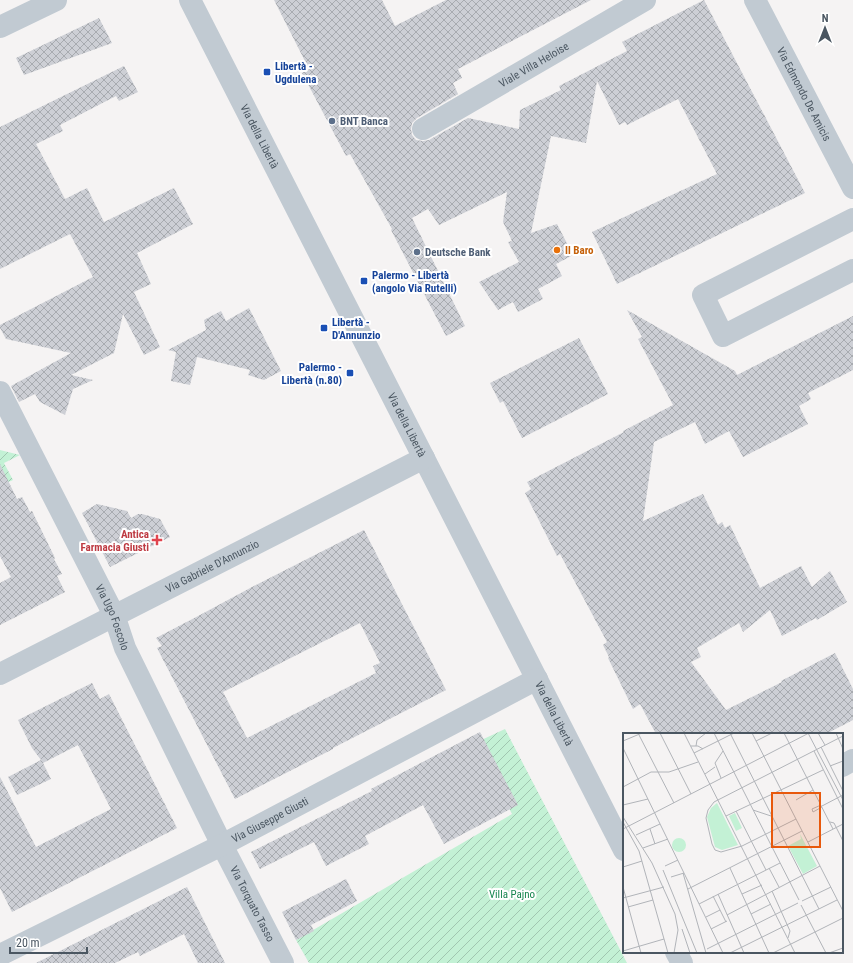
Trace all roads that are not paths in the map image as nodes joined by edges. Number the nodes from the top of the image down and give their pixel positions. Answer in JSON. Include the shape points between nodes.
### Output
{"nodes":[{"id":1,"x":56,"y":0,"type":"edge"},
{"id":2,"x":190,"y":0,"type":"edge"},
{"id":3,"x":645,"y":0,"type":"edge"},
{"id":4,"x":755,"y":0,"type":"edge"},
{"id":5,"x":0,"y":27,"type":"edge"},
{"id":6,"x":424,"y":129,"type":"dead end"},
{"id":7,"x":853,"y":188,"type":"edge"},
{"id":8,"x":853,"y":218,"type":"edge"},
{"id":9,"x":853,"y":270,"type":"edge"},
{"id":10,"x":3,"y":402,"type":"edge"},
{"id":11,"x":424,"y":458,"type":"junction"},
{"id":12,"x":114,"y":615,"type":"junction"},
{"id":13,"x":0,"y":674,"type":"edge"},
{"id":14,"x":537,"y":679,"type":"junction"},
{"id":15,"x":853,"y":760,"type":"edge"},
{"id":16,"x":843,"y":765,"type":"edge"},
{"id":17,"x":222,"y":845,"type":"junction"},
{"id":18,"x":623,"y":848,"type":"edge"},
{"id":19,"x":677,"y":953,"type":"edge"},
{"id":20,"x":2,"y":955,"type":"edge"},
{"id":21,"x":283,"y":963,"type":"edge"},
{"id":22,"x":682,"y":963,"type":"edge"}],
"edges":[{"from":1,"to":5,"type":"street"},
{"from":2,"to":11,"type":"street","name":"Via della Libertà"},
{"from":3,"to":6,"type":"street","name":"Viale Villa Heloise"},
{"from":4,"to":7,"type":"street","name":"Via Edmondo De Amicis"},
{"from":8,"to":9,"type":"street","via":[[703,295],[723,336]]},
{"from":10,"to":12,"type":"street","name":"Via Ugo Foscolo"},
{"from":11,"to":12,"type":"street","name":"Via Gabriele D'Annunzio"},
{"from":11,"to":14,"type":"street","name":"Via della Libertà"},
{"from":12,"to":13,"type":"street","name":"Via Gabriele D'Annunzio"},
{"from":12,"to":17,"type":"street","name":"Via Ugo Foscolo","via":[[124,648]]},
{"from":14,"to":17,"type":"street","name":"Via Giuseppe Giusti"},
{"from":14,"to":18,"type":"street","name":"Via della Libertà"},
{"from":15,"to":16,"type":"street"},
{"from":17,"to":20,"type":"street","name":"Via Giuseppe Giusti"},
{"from":17,"to":21,"type":"street","name":"Via Torquato Tasso"},
{"from":19,"to":22,"type":"street"}]}
